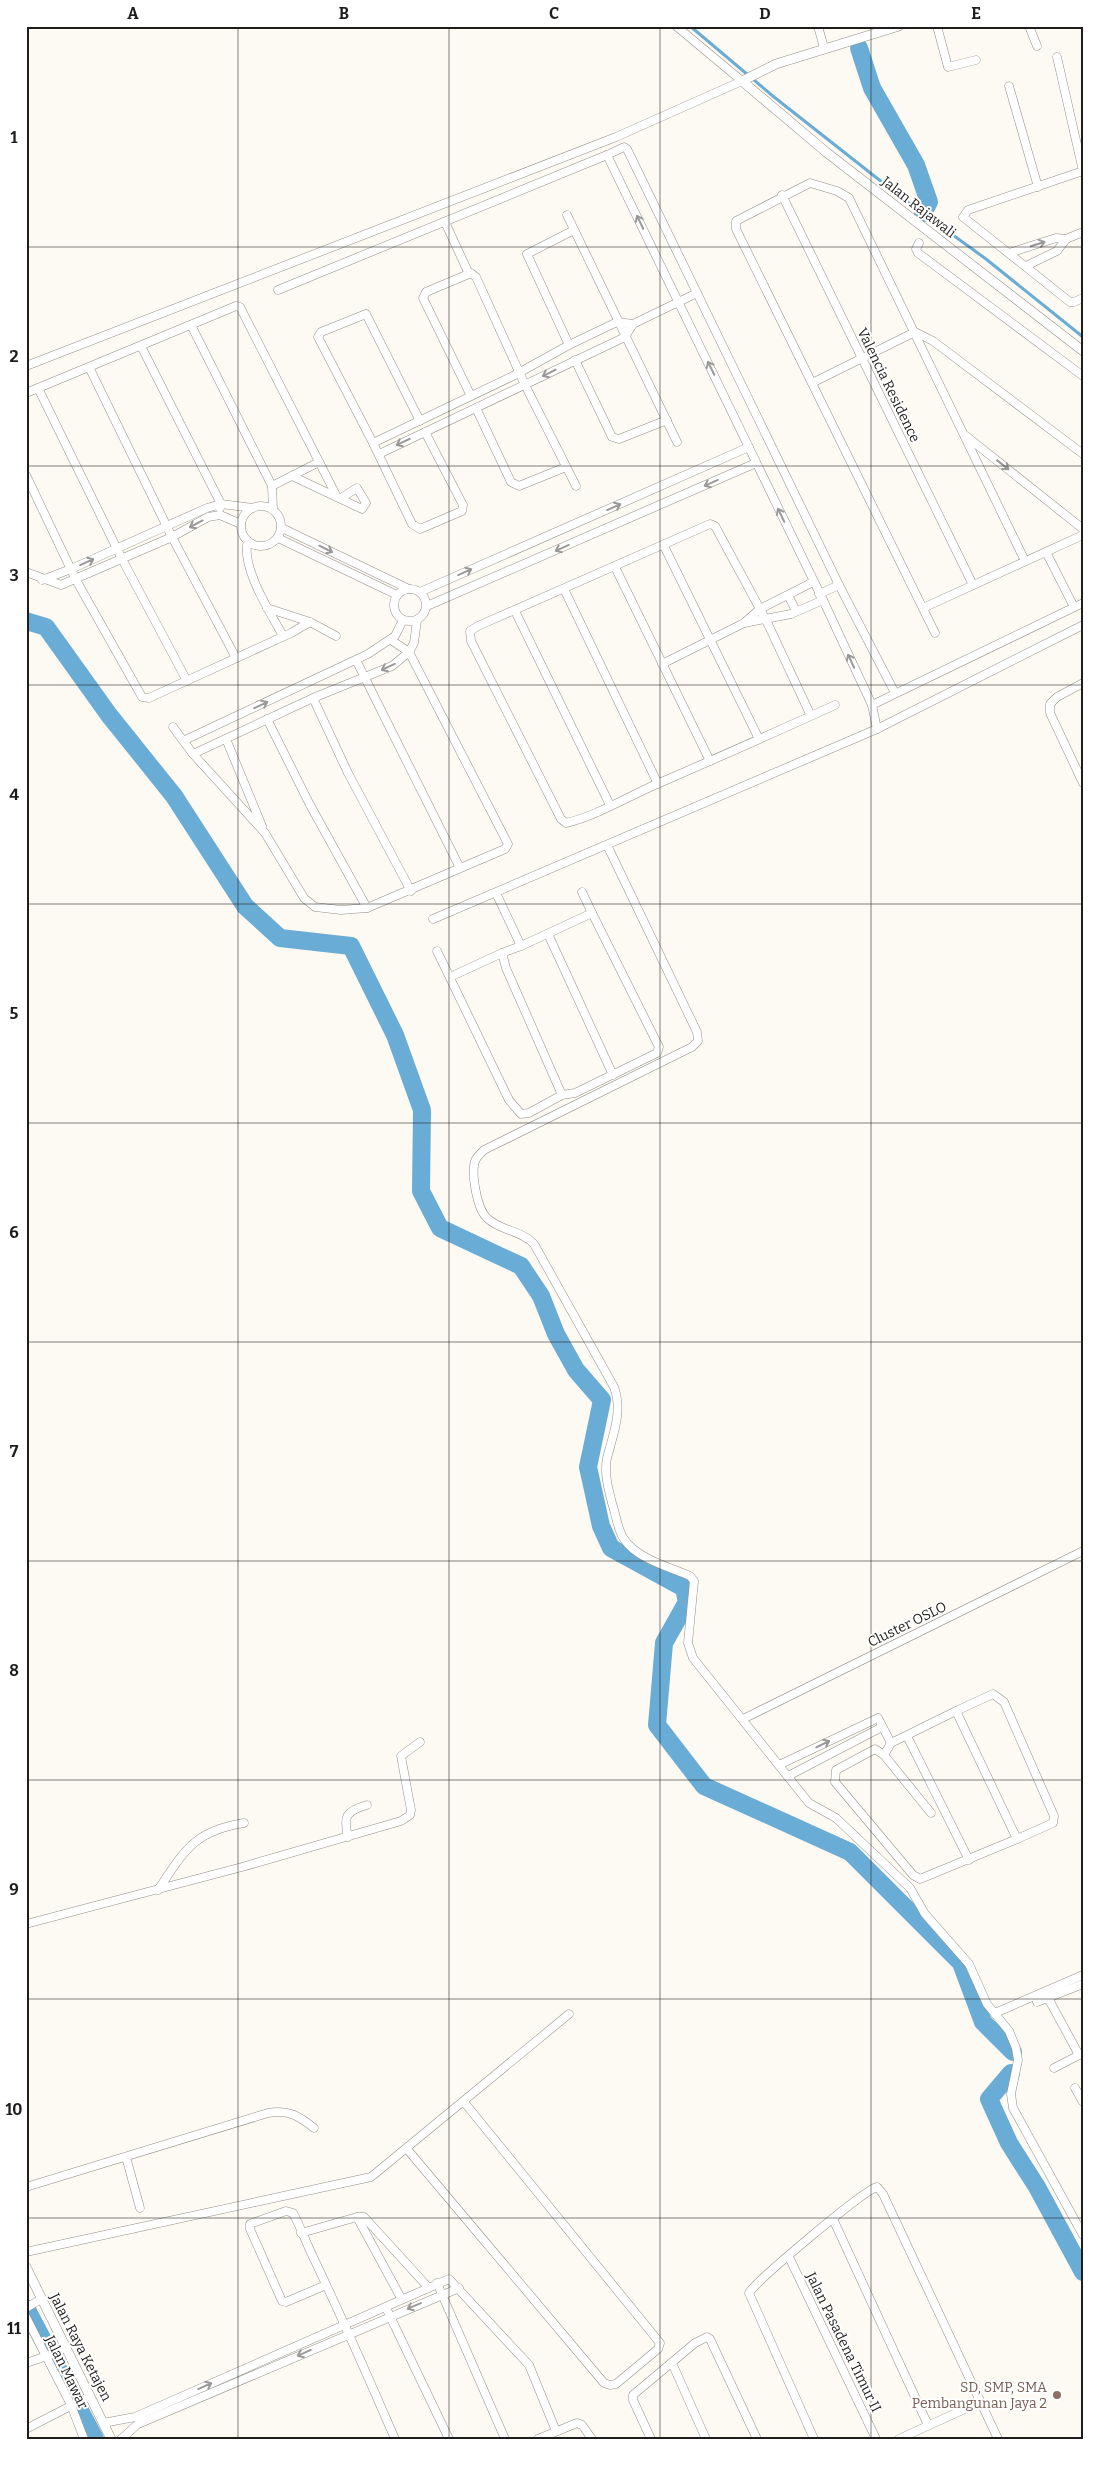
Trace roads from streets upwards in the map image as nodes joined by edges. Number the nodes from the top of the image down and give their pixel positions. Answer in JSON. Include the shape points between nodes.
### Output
{"nodes":[{"id":1,"x":676,"y":26,"type":"edge"},
{"id":2,"x":818,"y":26,"type":"edge"},
{"id":3,"x":899,"y":26,"type":"edge"},
{"id":4,"x":938,"y":26,"type":"edge"},
{"id":5,"x":1029,"y":26,"type":"edge"},
{"id":6,"x":1037,"y":46,"type":"dead end"},
{"id":7,"x":824,"y":48,"type":"junction"},
{"id":8,"x":1056,"y":57,"type":"dead end"},
{"id":9,"x":976,"y":60,"type":"dead end"},
{"id":10,"x":748,"y":77,"type":"junction"},
{"id":11,"x":1009,"y":86,"type":"dead end"},
{"id":12,"x":607,"y":154,"type":"junction"},
{"id":13,"x":1083,"y":171,"type":"edge"},
{"id":14,"x":1038,"y":187,"type":"junction"},
{"id":15,"x":782,"y":195,"type":"junction"},
{"id":16,"x":566,"y":215,"type":"dead end"},
{"id":17,"x":445,"y":222,"type":"junction"},
{"id":18,"x":574,"y":230,"type":"junction"},
{"id":19,"x":1083,"y":232,"type":"edge"},
{"id":20,"x":1066,"y":239,"type":"junction"},
{"id":21,"x":919,"y":243,"type":"dead end"},
{"id":22,"x":1010,"y":253,"type":"junction"},
{"id":23,"x":1026,"y":266,"type":"junction"},
{"id":24,"x":469,"y":274,"type":"junction"},
{"id":25,"x":278,"y":290,"type":"dead end"},
{"id":26,"x":697,"y":293,"type":"junction"},
{"id":27,"x":1083,"y":298,"type":"edge"},
{"id":28,"x":679,"y":302,"type":"junction"},
{"id":29,"x":617,"y":322,"type":"junction"},
{"id":30,"x":634,"y":324,"type":"junction"},
{"id":31,"x":191,"y":325,"type":"junction"},
{"id":32,"x":915,"y":332,"type":"junction"},
{"id":33,"x":626,"y":338,"type":"junction"},
{"id":34,"x":569,"y":345,"type":"junction"},
{"id":35,"x":141,"y":346,"type":"junction"},
{"id":36,"x":1083,"y":351,"type":"edge"},
{"id":37,"x":862,"y":358,"type":"junction"},
{"id":38,"x":575,"y":360,"type":"junction"},
{"id":39,"x":26,"y":366,"type":"edge"},
{"id":40,"x":89,"y":367,"type":"junction"},
{"id":41,"x":519,"y":373,"type":"junction"},
{"id":42,"x":1083,"y":376,"type":"edge"},
{"id":43,"x":812,"y":383,"type":"junction"},
{"id":44,"x":524,"y":385,"type":"junction"},
{"id":45,"x":38,"y":388,"type":"junction"},
{"id":46,"x":26,"y":393,"type":"edge"},
{"id":47,"x":471,"y":396,"type":"junction"},
{"id":48,"x":446,"y":407,"type":"junction"},
{"id":49,"x":476,"y":408,"type":"junction"},
{"id":50,"x":453,"y":419,"type":"junction"},
{"id":51,"x":420,"y":420,"type":"junction"},
{"id":52,"x":666,"y":420,"type":"junction"},
{"id":53,"x":425,"y":432,"type":"junction"},
{"id":54,"x":965,"y":435,"type":"junction"},
{"id":55,"x":677,"y":442,"type":"dead end"},
{"id":56,"x":373,"y":443,"type":"junction"},
{"id":57,"x":749,"y":447,"type":"junction"},
{"id":58,"x":378,"y":454,"type":"junction"},
{"id":59,"x":1083,"y":454,"type":"edge"},
{"id":60,"x":319,"y":462,"type":"junction"},
{"id":61,"x":756,"y":463,"type":"junction"},
{"id":62,"x":566,"y":468,"type":"junction"},
{"id":63,"x":26,"y":475,"type":"edge"},
{"id":64,"x":292,"y":476,"type":"junction"},
{"id":65,"x":272,"y":486,"type":"junction"},
{"id":66,"x":576,"y":486,"type":"dead end"},
{"id":67,"x":221,"y":504,"type":"junction"},
{"id":68,"x":253,"y":508,"type":"junction"},
{"id":69,"x":273,"y":510,"type":"junction"},
{"id":70,"x":220,"y":515,"type":"junction"},
{"id":71,"x":241,"y":524,"type":"junction"},
{"id":72,"x":167,"y":527,"type":"junction"},
{"id":73,"x":282,"y":528,"type":"junction"},
{"id":74,"x":1083,"y":529,"type":"edge"},
{"id":75,"x":1083,"y":535,"type":"edge"},
{"id":76,"x":172,"y":537,"type":"junction"},
{"id":77,"x":278,"y":538,"type":"junction"},
{"id":78,"x":248,"y":541,"type":"junction"},
{"id":79,"x":664,"y":546,"type":"junction"},
{"id":80,"x":117,"y":549,"type":"junction"},
{"id":81,"x":1046,"y":552,"type":"junction"},
{"id":82,"x":122,"y":559,"type":"junction"},
{"id":83,"x":1026,"y":562,"type":"junction"},
{"id":84,"x":615,"y":567,"type":"junction"},
{"id":85,"x":71,"y":569,"type":"junction"},
{"id":86,"x":26,"y":572,"type":"edge"},
{"id":87,"x":42,"y":580,"type":"junction"},
{"id":88,"x":76,"y":580,"type":"junction"},
{"id":89,"x":813,"y":582,"type":"junction"},
{"id":90,"x":840,"y":585,"type":"junction"},
{"id":91,"x":974,"y":585,"type":"junction"},
{"id":92,"x":409,"y":589,"type":"junction"},
{"id":93,"x":564,"y":589,"type":"junction"},
{"id":94,"x":420,"y":592,"type":"junction"},
{"id":95,"x":397,"y":595,"type":"junction"},
{"id":96,"x":788,"y":595,"type":"junction"},
{"id":97,"x":821,"y":597,"type":"junction"},
{"id":98,"x":1083,"y":603,"type":"edge"},
{"id":99,"x":427,"y":606,"type":"junction"},
{"id":100,"x":1074,"y":607,"type":"junction"},
{"id":101,"x":267,"y":608,"type":"junction"},
{"id":102,"x":923,"y":608,"type":"junction"},
{"id":103,"x":760,"y":609,"type":"junction"},
{"id":104,"x":515,"y":611,"type":"junction"},
{"id":105,"x":796,"y":611,"type":"junction"},
{"id":106,"x":403,"y":620,"type":"junction"},
{"id":107,"x":417,"y":620,"type":"junction"},
{"id":108,"x":766,"y":620,"type":"junction"},
{"id":109,"x":310,"y":622,"type":"junction"},
{"id":110,"x":744,"y":623,"type":"junction"},
{"id":111,"x":1083,"y":625,"type":"edge"},
{"id":112,"x":935,"y":633,"type":"dead end"},
{"id":113,"x":283,"y":636,"type":"junction"},
{"id":114,"x":336,"y":636,"type":"dead end"},
{"id":115,"x":710,"y":638,"type":"junction"},
{"id":116,"x":391,"y":640,"type":"junction"},
{"id":117,"x":409,"y":652,"type":"junction"},
{"id":118,"x":236,"y":658,"type":"junction"},
{"id":119,"x":356,"y":660,"type":"junction"},
{"id":120,"x":662,"y":664,"type":"junction"},
{"id":121,"x":363,"y":676,"type":"junction"},
{"id":122,"x":187,"y":682,"type":"junction"},
{"id":123,"x":1083,"y":683,"type":"edge"},
{"id":124,"x":895,"y":694,"type":"junction"},
{"id":125,"x":281,"y":695,"type":"junction"},
{"id":126,"x":313,"y":698,"type":"junction"},
{"id":127,"x":835,"y":706,"type":"dead end"},
{"id":128,"x":872,"y":706,"type":"junction"},
{"id":129,"x":289,"y":709,"type":"junction"},
{"id":130,"x":236,"y":716,"type":"junction"},
{"id":131,"x":812,"y":716,"type":"junction"},
{"id":132,"x":267,"y":719,"type":"junction"},
{"id":133,"x":173,"y":727,"type":"dead end"},
{"id":134,"x":877,"y":729,"type":"junction"},
{"id":135,"x":243,"y":730,"type":"junction"},
{"id":136,"x":226,"y":739,"type":"junction"},
{"id":137,"x":759,"y":739,"type":"junction"},
{"id":138,"x":185,"y":740,"type":"junction"},
{"id":139,"x":193,"y":754,"type":"junction"},
{"id":140,"x":710,"y":761,"type":"junction"},
{"id":141,"x":1083,"y":783,"type":"edge"},
{"id":142,"x":658,"y":784,"type":"junction"},
{"id":143,"x":610,"y":805,"type":"junction"},
{"id":144,"x":264,"y":833,"type":"junction"},
{"id":145,"x":607,"y":844,"type":"junction"},
{"id":146,"x":460,"y":868,"type":"junction"},
{"id":147,"x":410,"y":891,"type":"junction"},
{"id":148,"x":582,"y":892,"type":"dead end"},
{"id":149,"x":496,"y":893,"type":"junction"},
{"id":150,"x":367,"y":908,"type":"junction"},
{"id":151,"x":592,"y":913,"type":"junction"},
{"id":152,"x":433,"y":919,"type":"dead end"},
{"id":153,"x":548,"y":934,"type":"junction"},
{"id":154,"x":521,"y":946,"type":"junction"},
{"id":155,"x":437,"y":951,"type":"dead end"},
{"id":156,"x":502,"y":953,"type":"junction"},
{"id":157,"x":450,"y":977,"type":"junction"},
{"id":158,"x":613,"y":1076,"type":"junction"},
{"id":159,"x":562,"y":1095,"type":"junction"},
{"id":160,"x":1083,"y":1550,"type":"edge"},
{"id":161,"x":956,"y":1711,"type":"junction"},
{"id":162,"x":743,"y":1719,"type":"junction"},
{"id":163,"x":882,"y":1727,"type":"junction"},
{"id":164,"x":907,"y":1736,"type":"junction"},
{"id":165,"x":420,"y":1742,"type":"dead end"},
{"id":166,"x":891,"y":1743,"type":"junction"},
{"id":167,"x":884,"y":1755,"type":"junction"},
{"id":168,"x":779,"y":1765,"type":"junction"},
{"id":169,"x":788,"y":1776,"type":"junction"},
{"id":170,"x":367,"y":1805,"type":"dead end"},
{"id":171,"x":931,"y":1813,"type":"dead end"},
{"id":172,"x":244,"y":1823,"type":"dead end"},
{"id":173,"x":348,"y":1837,"type":"junction"},
{"id":174,"x":1017,"y":1839,"type":"junction"},
{"id":175,"x":969,"y":1860,"type":"junction"},
{"id":176,"x":158,"y":1890,"type":"junction"},
{"id":177,"x":26,"y":1924,"type":"edge"},
{"id":178,"x":1083,"y":1974,"type":"edge"},
{"id":179,"x":1083,"y":1984,"type":"edge"},
{"id":180,"x":1048,"y":1998,"type":"junction"},
{"id":181,"x":1037,"y":2002,"type":"dead end"},
{"id":182,"x":995,"y":2013,"type":"junction"},
{"id":183,"x":569,"y":2014,"type":"dead end"},
{"id":184,"x":1081,"y":2054,"type":"edge"},
{"id":185,"x":1054,"y":2068,"type":"dead end"},
{"id":186,"x":1075,"y":2088,"type":"dead end"},
{"id":187,"x":464,"y":2102,"type":"junction"},
{"id":188,"x":1083,"y":2102,"type":"edge"},
{"id":189,"x":314,"y":2128,"type":"dead end"},
{"id":190,"x":407,"y":2149,"type":"junction"},
{"id":191,"x":126,"y":2158,"type":"junction"},
{"id":192,"x":26,"y":2187,"type":"edge"},
{"id":193,"x":140,"y":2208,"type":"dead end"},
{"id":194,"x":357,"y":2217,"type":"junction"},
{"id":195,"x":832,"y":2219,"type":"junction"},
{"id":196,"x":301,"y":2233,"type":"junction"},
{"id":197,"x":1083,"y":2234,"type":"edge"},
{"id":198,"x":26,"y":2252,"type":"edge"},
{"id":199,"x":789,"y":2257,"type":"junction"},
{"id":200,"x":26,"y":2267,"type":"edge"},
{"id":201,"x":437,"y":2283,"type":"junction"},
{"id":202,"x":326,"y":2285,"type":"junction"},
{"id":203,"x":427,"y":2286,"type":"junction"},
{"id":204,"x":459,"y":2288,"type":"junction"},
{"id":205,"x":442,"y":2294,"type":"junction"},
{"id":206,"x":401,"y":2298,"type":"junction"},
{"id":207,"x":38,"y":2301,"type":"junction"},
{"id":208,"x":385,"y":2306,"type":"junction"},
{"id":209,"x":26,"y":2308,"type":"edge"},
{"id":210,"x":390,"y":2316,"type":"junction"},
{"id":211,"x":26,"y":2317,"type":"edge"},
{"id":212,"x":344,"y":2325,"type":"junction"},
{"id":213,"x":348,"y":2333,"type":"junction"},
{"id":214,"x":63,"y":2348,"type":"junction"},
{"id":215,"x":48,"y":2356,"type":"junction"},
{"id":216,"x":26,"y":2363,"type":"edge"},
{"id":217,"x":672,"y":2363,"type":"junction"},
{"id":218,"x":88,"y":2397,"type":"junction"},
{"id":219,"x":980,"y":2402,"type":"junction"},
{"id":220,"x":72,"y":2405,"type":"junction"},
{"id":221,"x":137,"y":2420,"type":"junction"},
{"id":222,"x":103,"y":2423,"type":"junction"},
{"id":223,"x":928,"y":2425,"type":"junction"},
{"id":224,"x":26,"y":2429,"type":"edge"},
{"id":225,"x":556,"y":2431,"type":"junction"},
{"id":226,"x":84,"y":2439,"type":"edge"},
{"id":227,"x":111,"y":2439,"type":"edge"},
{"id":228,"x":121,"y":2439,"type":"edge"},
{"id":229,"x":395,"y":2439,"type":"edge"},
{"id":230,"x":450,"y":2439,"type":"edge"},
{"id":231,"x":506,"y":2439,"type":"edge"},
{"id":232,"x":538,"y":2439,"type":"edge"},
{"id":233,"x":592,"y":2439,"type":"edge"},
{"id":234,"x":651,"y":2439,"type":"edge"},
{"id":235,"x":706,"y":2439,"type":"edge"},
{"id":236,"x":757,"y":2439,"type":"edge"},
{"id":237,"x":814,"y":2439,"type":"edge"},
{"id":238,"x":876,"y":2439,"type":"edge"},
{"id":239,"x":899,"y":2439,"type":"edge"},
{"id":240,"x":998,"y":2439,"type":"edge"}],
"edges":[{"from":1,"to":10,"type":"street"},
{"from":2,"to":7,"type":"street"},
{"from":3,"to":7,"type":"street"},
{"from":4,"to":9,"type":"street","via":[[948,67]]},
{"from":5,"to":6,"type":"street"},
{"from":7,"to":10,"type":"street"},
{"from":8,"to":13,"type":"street"},
{"from":10,"to":36,"type":"street","name":"Jalan Rajawali","via":[[826,152]]},
{"from":10,"to":39,"type":"street","via":[[616,137]]},
{"from":11,"to":14,"type":"street"},
{"from":12,"to":17,"type":"street"},
{"from":12,"to":26,"type":"street","via":[[624,147],[628,149]]},
{"from":28,"to":12,"type":"street","one_way":true},
{"from":13,"to":14,"type":"street"},
{"from":14,"to":22,"type":"street","via":[[963,213],[965,220]]},
{"from":15,"to":32,"type":"street","via":[[810,183],[849,198]]},
{"from":15,"to":37,"type":"street","name":"Valencia Residence"},
{"from":15,"to":43,"type":"street","via":[[736,221],[735,226]]},
{"from":16,"to":18,"type":"street"},
{"from":17,"to":24,"type":"street"},
{"from":17,"to":25,"type":"street"},
{"from":18,"to":29,"type":"street"},
{"from":18,"to":34,"type":"street","via":[[527,254]]},
{"from":19,"to":20,"type":"street"},
{"from":22,"to":20,"type":"street","one_way":true,"via":[[1056,238]]},
{"from":20,"to":23,"type":"street","via":[[1057,251]]},
{"from":21,"to":42,"type":"street","via":[[918,253]]},
{"from":22,"to":23,"type":"street"},
{"from":23,"to":27,"type":"street","via":[[1070,302]]},
{"from":24,"to":41,"type":"street","via":[[476,277]]},
{"from":24,"to":47,"type":"street","via":[[426,292],[423,298]]},
{"from":26,"to":28,"type":"street"},
{"from":26,"to":90,"type":"street"},
{"from":28,"to":30,"type":"street"},
{"from":57,"to":28,"type":"street","one_way":true},
{"from":29,"to":30,"type":"street"},
{"from":29,"to":33,"type":"street"},
{"from":29,"to":34,"type":"street"},
{"from":30,"to":33,"type":"street"},
{"from":31,"to":35,"type":"street"},
{"from":31,"to":60,"type":"street","via":[[240,307]]},
{"from":31,"to":65,"type":"street"},
{"from":32,"to":37,"type":"street"},
{"from":32,"to":54,"type":"street"},
{"from":32,"to":59,"type":"street","via":[[933,341]]},
{"from":33,"to":38,"type":"street"},
{"from":33,"to":52,"type":"street"},
{"from":34,"to":41,"type":"street"},
{"from":35,"to":40,"type":"street"},
{"from":35,"to":67,"type":"street"},
{"from":37,"to":43,"type":"street"},
{"from":37,"to":91,"type":"street","name":"Valencia Residence"},
{"from":38,"to":44,"type":"street","one_way":true},
{"from":38,"to":52,"type":"street","via":[[612,437],[619,439]]},
{"from":40,"to":45,"type":"street"},
{"from":40,"to":72,"type":"street"},
{"from":41,"to":44,"type":"street"},
{"from":41,"to":47,"type":"street"},
{"from":43,"to":102,"type":"street"},
{"from":44,"to":49,"type":"street"},
{"from":44,"to":62,"type":"street"},
{"from":45,"to":46,"type":"street"},
{"from":45,"to":80,"type":"street"},
{"from":47,"to":48,"type":"street"},
{"from":48,"to":50,"type":"street"},
{"from":48,"to":51,"type":"street"},
{"from":49,"to":50,"type":"street"},
{"from":49,"to":62,"type":"street","via":[[511,482],[519,486]]},
{"from":50,"to":53,"type":"street"},
{"from":51,"to":56,"type":"street"},
{"from":51,"to":56,"type":"street","via":[[366,314],[321,332],[318,337]]},
{"from":52,"to":55,"type":"street"},
{"from":53,"to":58,"type":"street","one_way":true},
{"from":53,"to":58,"type":"street","via":[[463,505],[462,511],[420,529],[415,527]]},
{"from":54,"to":74,"type":"street","one_way":true},
{"from":54,"to":83,"type":"street"},
{"from":56,"to":58,"type":"street"},
{"from":57,"to":61,"type":"street"},
{"from":94,"to":57,"type":"street","one_way":true},
{"from":60,"to":64,"type":"street"},
{"from":60,"to":64,"type":"street","via":[[339,496]]},
{"from":89,"to":61,"type":"street","one_way":true},
{"from":61,"to":99,"type":"street","one_way":true},
{"from":62,"to":66,"type":"street"},
{"from":63,"to":85,"type":"street"},
{"from":64,"to":65,"type":"street"},
{"from":65,"to":69,"type":"street"},
{"from":67,"to":68,"type":"street"},
{"from":67,"to":70,"type":"street"},
{"from":67,"to":72,"type":"street"},
{"from":68,"to":69,"type":"street","via":[[263,506]]},
{"from":68,"to":71,"type":"street","via":[[245,514]]},
{"from":69,"to":73,"type":"street","via":[[280,518]]},
{"from":70,"to":71,"type":"street"},
{"from":70,"to":76,"type":"street","one_way":true,"via":[[208,517]]},
{"from":71,"to":78,"type":"street"},
{"from":72,"to":76,"type":"street"},
{"from":72,"to":80,"type":"street"},
{"from":73,"to":77,"type":"street"},
{"from":73,"to":92,"type":"street","one_way":true},
{"from":75,"to":81,"type":"street"},
{"from":76,"to":82,"type":"street"},
{"from":76,"to":118,"type":"street"},
{"from":77,"to":78,"type":"street","via":[[268,546],[256,546]]},
{"from":77,"to":95,"type":"street"},
{"from":78,"to":101,"type":"street","via":[[246,561]]},
{"from":79,"to":84,"type":"street"},
{"from":79,"to":103,"type":"street","via":[[705,526],[715,526]]},
{"from":79,"to":115,"type":"street"},
{"from":80,"to":82,"type":"street"},
{"from":85,"to":80,"type":"street","one_way":true},
{"from":81,"to":83,"type":"street"},
{"from":81,"to":100,"type":"street"},
{"from":82,"to":88,"type":"street"},
{"from":82,"to":122,"type":"street"},
{"from":83,"to":91,"type":"street"},
{"from":84,"to":93,"type":"street"},
{"from":84,"to":120,"type":"street"},
{"from":85,"to":87,"type":"street"},
{"from":85,"to":88,"type":"street"},
{"from":86,"to":87,"type":"street"},
{"from":87,"to":88,"type":"street","via":[[60,585]]},
{"from":88,"to":122,"type":"street","via":[[142,698]]},
{"from":89,"to":96,"type":"street"},
{"from":89,"to":97,"type":"street"},
{"from":90,"to":97,"type":"street"},
{"from":90,"to":124,"type":"street"},
{"from":91,"to":102,"type":"street"},
{"from":92,"to":94,"type":"street"},
{"from":92,"to":95,"type":"street"},
{"from":93,"to":104,"type":"street"},
{"from":93,"to":142,"type":"street"},
{"from":94,"to":99,"type":"street"},
{"from":95,"to":106,"type":"street","via":[[394,609]]},
{"from":96,"to":103,"type":"street"},
{"from":96,"to":105,"type":"street"},
{"from":97,"to":105,"type":"street"},
{"from":128,"to":97,"type":"street","one_way":true},
{"from":98,"to":100,"type":"street"},
{"from":99,"to":107,"type":"street"},
{"from":100,"to":124,"type":"street"},
{"from":101,"to":109,"type":"street"},
{"from":101,"to":113,"type":"street"},
{"from":102,"to":112,"type":"street"},
{"from":103,"to":108,"type":"street"},
{"from":103,"to":110,"type":"street"},
{"from":104,"to":143,"type":"street"},
{"from":104,"to":143,"type":"street","via":[[474,628],[469,636],[471,641],[561,819],[569,822]]},
{"from":105,"to":108,"type":"street"},
{"from":106,"to":107,"type":"street"},
{"from":106,"to":116,"type":"street"},
{"from":107,"to":117,"type":"street","via":[[414,643]]},
{"from":108,"to":110,"type":"street"},
{"from":108,"to":131,"type":"street"},
{"from":109,"to":113,"type":"street"},
{"from":109,"to":114,"type":"street"},
{"from":110,"to":115,"type":"street"},
{"from":111,"to":134,"type":"street"},
{"from":113,"to":118,"type":"street"},
{"from":115,"to":120,"type":"street"},
{"from":115,"to":137,"type":"street"},
{"from":116,"to":117,"type":"street"},
{"from":116,"to":119,"type":"street"},
{"from":117,"to":121,"type":"street","one_way":true,"via":[[392,666]]},
{"from":117,"to":146,"type":"street","via":[[508,840],[505,849]]},
{"from":118,"to":122,"type":"street"},
{"from":119,"to":121,"type":"street"},
{"from":119,"to":125,"type":"street"},
{"from":120,"to":140,"type":"street"},
{"from":121,"to":126,"type":"street"},
{"from":121,"to":146,"type":"street"},
{"from":123,"to":141,"type":"street","via":[[1050,704],[1050,714]]},
{"from":124,"to":128,"type":"street"},
{"from":125,"to":129,"type":"street"},
{"from":130,"to":125,"type":"street","one_way":true},
{"from":126,"to":129,"type":"street"},
{"from":126,"to":147,"type":"street"},
{"from":127,"to":131,"type":"street"},
{"from":128,"to":134,"type":"street"},
{"from":129,"to":132,"type":"street"},
{"from":130,"to":135,"type":"street"},
{"from":130,"to":138,"type":"street"},
{"from":131,"to":137,"type":"street"},
{"from":132,"to":135,"type":"street"},
{"from":132,"to":150,"type":"street"},
{"from":133,"to":138,"type":"street"},
{"from":134,"to":145,"type":"street"},
{"from":135,"to":136,"type":"street"},
{"from":136,"to":139,"type":"street"},
{"from":136,"to":144,"type":"street"},
{"from":137,"to":140,"type":"street"},
{"from":138,"to":139,"type":"street"},
{"from":139,"to":144,"type":"street"},
{"from":140,"to":142,"type":"street"},
{"from":142,"to":143,"type":"street"},
{"from":144,"to":150,"type":"street","via":[[309,904],[324,909]]},
{"from":145,"to":149,"type":"street"},
{"from":145,"to":162,"type":"street","via":[[698,1041],[692,1047],[484,1150],[476,1159],[473,1175],[483,1214],[492,1222],[522,1234],[534,1244],[614,1387],[618,1411],[606,1480],[620,1530],[630,1546],[694,1581],[689,1651]]},
{"from":146,"to":147,"type":"street"},
{"from":147,"to":150,"type":"street"},
{"from":148,"to":151,"type":"street"},
{"from":149,"to":152,"type":"street"},
{"from":149,"to":154,"type":"street"},
{"from":151,"to":153,"type":"street"},
{"from":151,"to":158,"type":"street","via":[[659,1047],[657,1053]]},
{"from":153,"to":154,"type":"street"},
{"from":153,"to":158,"type":"street"},
{"from":154,"to":156,"type":"street"},
{"from":155,"to":157,"type":"street"},
{"from":156,"to":157,"type":"street"},
{"from":156,"to":159,"type":"street","via":[[515,993]]},
{"from":157,"to":159,"type":"street","via":[[508,1100],[516,1110],[521,1114],[529,1113]]},
{"from":158,"to":159,"type":"street","via":[[575,1093]]},
{"from":160,"to":162,"type":"street","name":"Cluster OSLO"},
{"from":161,"to":164,"type":"street"},
{"from":161,"to":174,"type":"street"},
{"from":161,"to":174,"type":"street","via":[[993,1694],[1004,1702],[1054,1816],[1053,1823],[1045,1828]]},
{"from":162,"to":168,"type":"street"},
{"from":163,"to":166,"type":"street"},
{"from":168,"to":163,"type":"street","one_way":true,"via":[[878,1718]]},
{"from":163,"to":169,"type":"street"},
{"from":164,"to":166,"type":"street"},
{"from":164,"to":175,"type":"street"},
{"from":165,"to":173,"type":"street","via":[[401,1756],[410,1815],[396,1823]]},
{"from":166,"to":167,"type":"street"},
{"from":167,"to":171,"type":"street"},
{"from":167,"to":175,"type":"street","via":[[875,1749],[836,1770],[835,1782],[920,1879]]},
{"from":168,"to":169,"type":"street"},
{"from":169,"to":182,"type":"street","via":[[809,1803],[836,1818],[910,1888],[925,1914],[969,1964],[987,2004]]},
{"from":170,"to":173,"type":"street","via":[[346,1817]]},
{"from":172,"to":176,"type":"street","via":[[214,1831],[195,1841]]},
{"from":173,"to":176,"type":"street"},
{"from":174,"to":175,"type":"street"},
{"from":176,"to":177,"type":"street"},
{"from":178,"to":182,"type":"street"},
{"from":179,"to":180,"type":"street"},
{"from":180,"to":181,"type":"street"},
{"from":180,"to":184,"type":"street"},
{"from":182,"to":197,"type":"street","via":[[1009,2031],[1016,2048],[1018,2060],[1011,2094],[1014,2108]]},
{"from":183,"to":187,"type":"street"},
{"from":184,"to":185,"type":"street"},
{"from":186,"to":188,"type":"street"},
{"from":187,"to":190,"type":"street"},
{"from":187,"to":190,"type":"street","via":[[659,2342],[658,2349],[616,2384],[610,2386],[604,2382]]},
{"from":189,"to":191,"type":"street","via":[[294,2114],[273,2112]]},
{"from":190,"to":198,"type":"street","via":[[371,2177]]},
{"from":191,"to":192,"type":"street"},
{"from":191,"to":193,"type":"street"},
{"from":194,"to":196,"type":"street"},
{"from":194,"to":203,"type":"street","via":[[368,2220]]},
{"from":194,"to":206,"type":"street"},
{"from":195,"to":199,"type":"street"},
{"from":195,"to":219,"type":"street","via":[[868,2190],[880,2189]]},
{"from":195,"to":223,"type":"street"},
{"from":196,"to":202,"type":"street"},
{"from":196,"to":202,"type":"street","via":[[289,2210],[249,2224],[282,2301]]},
{"from":199,"to":237,"type":"street","via":[[749,2295]]},
{"from":199,"to":238,"type":"street","name":"Jalan Pasadena Timur II"},
{"from":200,"to":207,"type":"street","name":"Jalan Raya Ketajen"},
{"from":201,"to":203,"type":"street"},
{"from":201,"to":204,"type":"street","via":[[449,2278]]},
{"from":201,"to":205,"type":"street"},
{"from":202,"to":212,"type":"street"},
{"from":203,"to":206,"type":"street"},
{"from":204,"to":205,"type":"street"},
{"from":204,"to":225,"type":"street","via":[[529,2365]]},
{"from":205,"to":210,"type":"street","one_way":true},
{"from":205,"to":231,"type":"street"},
{"from":206,"to":208,"type":"street"},
{"from":207,"to":209,"type":"street"},
{"from":207,"to":214,"type":"street","name":"Jalan Raya Ketajen"},
{"from":208,"to":210,"type":"street"},
{"from":208,"to":212,"type":"street"},
{"from":210,"to":213,"type":"street"},
{"from":210,"to":230,"type":"street"},
{"from":211,"to":215,"type":"street","name":"Jalan Mawar"},
{"from":212,"to":213,"type":"street"},
{"from":221,"to":212,"type":"street","one_way":true},
{"from":213,"to":221,"type":"street","one_way":true},
{"from":213,"to":229,"type":"street"},
{"from":214,"to":215,"type":"street"},
{"from":214,"to":218,"type":"street","name":"Jalan Raya Ketajen"},
{"from":215,"to":216,"type":"street"},
{"from":215,"to":220,"type":"street","name":"Jalan Mawar"},
{"from":217,"to":234,"type":"street","via":[[632,2397]]},
{"from":217,"to":235,"type":"street"},
{"from":217,"to":236,"type":"street","via":[[698,2341],[709,2338]]},
{"from":218,"to":220,"type":"street"},
{"from":218,"to":222,"type":"street","name":"Jalan Raya Ketajen"},
{"from":219,"to":223,"type":"street"},
{"from":219,"to":240,"type":"street"},
{"from":220,"to":224,"type":"street"},
{"from":220,"to":226,"type":"street","name":"Jalan Mawar"},
{"from":221,"to":222,"type":"street"},
{"from":221,"to":228,"type":"street"},
{"from":222,"to":227,"type":"street","name":"Jalan Raya Ketajen"},
{"from":223,"to":239,"type":"street"},
{"from":225,"to":232,"type":"street"},
{"from":225,"to":233,"type":"street","via":[[580,2423]]}]}
